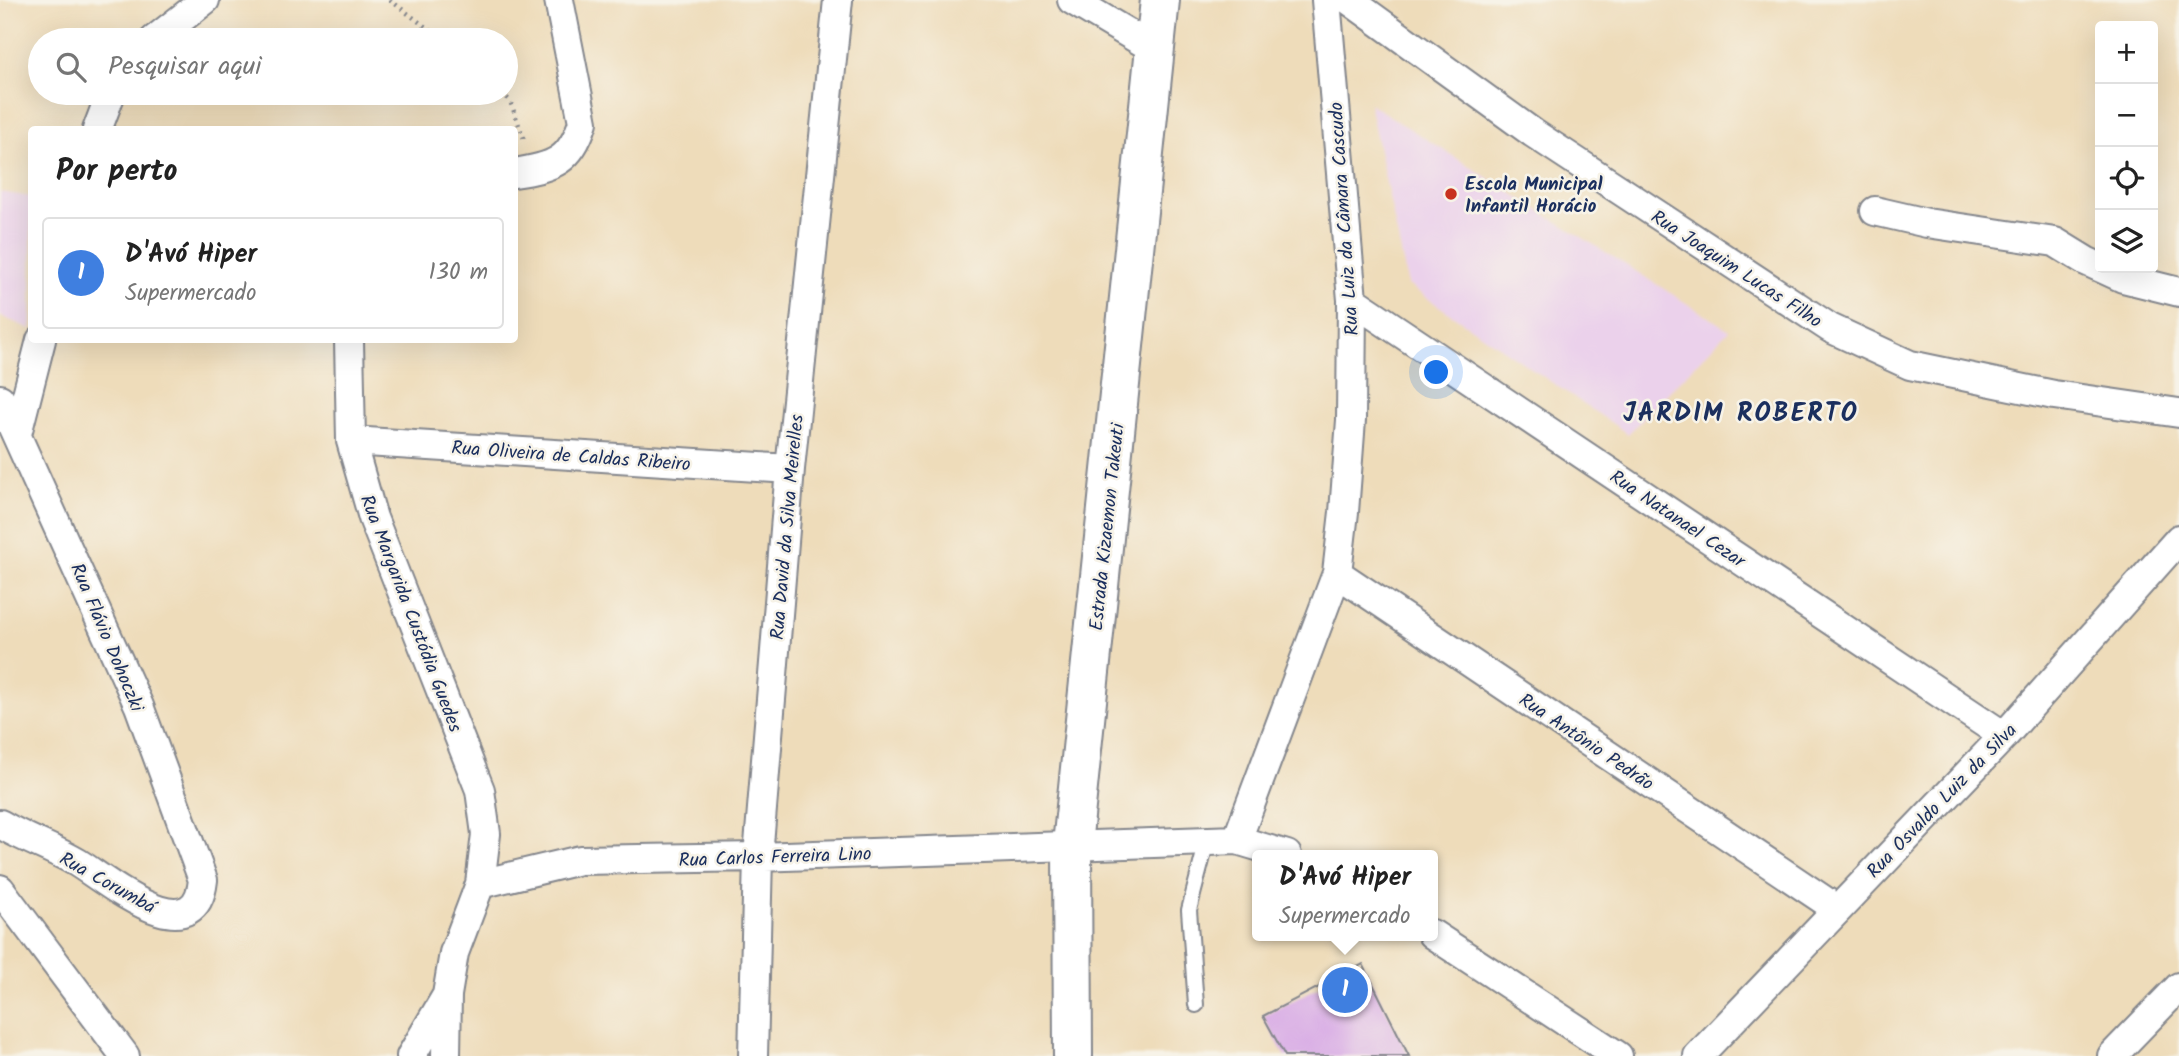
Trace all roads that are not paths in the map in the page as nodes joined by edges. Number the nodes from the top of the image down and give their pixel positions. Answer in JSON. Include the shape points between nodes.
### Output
{"nodes":[{"id":1,"x":205,"y":0,"type":"edge"},
{"id":2,"x":559,"y":0,"type":"edge"},
{"id":3,"x":838,"y":0,"type":"edge"},
{"id":4,"x":1072,"y":0,"type":"edge"},
{"id":5,"x":1160,"y":0,"type":"edge"},
{"id":6,"x":1326,"y":0,"type":"edge"},
{"id":7,"x":1349,"y":0,"type":"edge"},
{"id":8,"x":169,"y":28,"type":"edge"},
{"id":9,"x":1156,"y":50,"type":"junction"},
{"id":10,"x":106,"y":105,"type":"edge"},
{"id":11,"x":98,"y":126,"type":"edge"},
{"id":12,"x":525,"y":171,"type":"edge"},
{"id":13,"x":1875,"y":211,"type":"dead end"},
{"id":14,"x":2179,"y":292,"type":"edge"},
{"id":15,"x":1352,"y":300,"type":"junction"},
{"id":16,"x":40,"y":343,"type":"edge"},
{"id":17,"x":349,"y":343,"type":"edge"},
{"id":18,"x":0,"y":399,"type":"edge"},
{"id":19,"x":2179,"y":413,"type":"edge"},
{"id":20,"x":17,"y":433,"type":"junction"},
{"id":21,"x":351,"y":441,"type":"junction"},
{"id":22,"x":790,"y":469,"type":"junction"},
{"id":23,"x":2179,"y":539,"type":"edge"},
{"id":24,"x":1337,"y":573,"type":"junction"},
{"id":25,"x":2004,"y":736,"type":"junction"},
{"id":26,"x":0,"y":824,"type":"edge"},
{"id":27,"x":1237,"y":840,"type":"junction"},
{"id":28,"x":1207,"y":841,"type":"junction"},
{"id":29,"x":1072,"y":845,"type":"junction"},
{"id":30,"x":1270,"y":850,"type":"edge"},
{"id":31,"x":758,"y":857,"type":"junction"},
{"id":32,"x":203,"y":880,"type":"joint"},
{"id":33,"x":480,"y":884,"type":"junction"},
{"id":34,"x":0,"y":889,"type":"edge"},
{"id":35,"x":1837,"y":909,"type":"junction"},
{"id":36,"x":1438,"y":937,"type":"edge"},
{"id":37,"x":2179,"y":987,"type":"edge"},
{"id":38,"x":447,"y":995,"type":"junction"},
{"id":39,"x":1196,"y":1005,"type":"dead end"},
{"id":40,"x":125,"y":1056,"type":"edge"},
{"id":41,"x":411,"y":1056,"type":"edge"},
{"id":42,"x":446,"y":1056,"type":"edge"},
{"id":43,"x":752,"y":1056,"type":"edge"},
{"id":44,"x":1073,"y":1056,"type":"edge"},
{"id":45,"x":1618,"y":1056,"type":"edge"},
{"id":46,"x":1698,"y":1056,"type":"edge"},
{"id":47,"x":2112,"y":1056,"type":"edge"}],
"edges":[{"from":1,"to":8,"type":"street"},
{"from":2,"to":12,"type":"street","via":[[583,122],[569,153],[558,162]]},
{"from":3,"to":22,"type":"street","name":"Rua David da Silva Meirelles"},
{"from":4,"to":9,"type":"street"},
{"from":5,"to":9,"type":"main road","name":"Estrada Kizaemon Takeuti"},
{"from":6,"to":15,"type":"street","name":"Rua Luiz da Câmara Cascudo"},
{"from":7,"to":19,"type":"street","name":"Rua Joaquim Lucas Filho","via":[[1533,133],[1830,328],[1872,350],[1910,365],[1977,380]]},
{"from":9,"to":29,"type":"main road","name":"Estrada Kizaemon Takeuti"},
{"from":10,"to":11,"type":"street"},
{"from":13,"to":14,"type":"street","via":[[2055,242],[2123,278]]},
{"from":15,"to":24,"type":"street","name":"Rua Luiz da Câmara Cascudo","via":[[1351,420]]},
{"from":15,"to":25,"type":"street","name":"Rua Natanael Cezar"},
{"from":16,"to":20,"type":"street"},
{"from":17,"to":21,"type":"street","name":"Rua Margarida Custódia Guedes"},
{"from":18,"to":20,"type":"street","name":"Rua Flávio Dohoczki"},
{"from":20,"to":32,"type":"street","name":"Rua Flávio Dohoczki","via":[[139,706]]},
{"from":21,"to":22,"type":"street","name":"Rua Oliveira de Caldas Ribeiro"},
{"from":21,"to":33,"type":"street","name":"Rua Margarida Custódia Guedes","via":[[373,518],[480,790],[486,834]]},
{"from":22,"to":31,"type":"street","name":"Rua David da Silva Meirelles"},
{"from":23,"to":25,"type":"street","name":"Rua Osvaldo Luiz da Silva"},
{"from":24,"to":27,"type":"street","name":"Rua Luiz da Câmara Cascudo"},
{"from":24,"to":35,"type":"street","name":"Rua Antônio Pedrão"},
{"from":25,"to":35,"type":"street","name":"Rua Osvaldo Luiz da Silva"},
{"from":26,"to":32,"type":"street","name":"Rua Corumbá","via":[[76,862],[151,909],[172,913],[189,909],[201,893]]},
{"from":27,"to":28,"type":"street","name":"Rua Carlos Ferreira Lino"},
{"from":27,"to":30,"type":"street","name":"Rua Carlos Ferreira Lino"},
{"from":28,"to":29,"type":"street","name":"Rua Carlos Ferreira Lino"},
{"from":28,"to":39,"type":"lane","via":[[1189,910]]},
{"from":29,"to":31,"type":"street","name":"Rua Carlos Ferreira Lino"},
{"from":29,"to":44,"type":"main road","name":"Estrada Kizaemon Takeuti"},
{"from":31,"to":33,"type":"street","name":"Rua Carlos Ferreira Lino","via":[[580,860]]},
{"from":31,"to":43,"type":"street","name":"Rua David da Silva Meirelles"},
{"from":33,"to":38,"type":"street","name":"Rua Margarida Custódia Guedes","via":[[454,953]]},
{"from":34,"to":40,"type":"street"},
{"from":35,"to":46,"type":"street","name":"Rua Osvaldo Luiz da Silva"},
{"from":36,"to":45,"type":"street"},
{"from":37,"to":47,"type":"street"},
{"from":38,"to":41,"type":"street"},
{"from":38,"to":42,"type":"street"}]}
